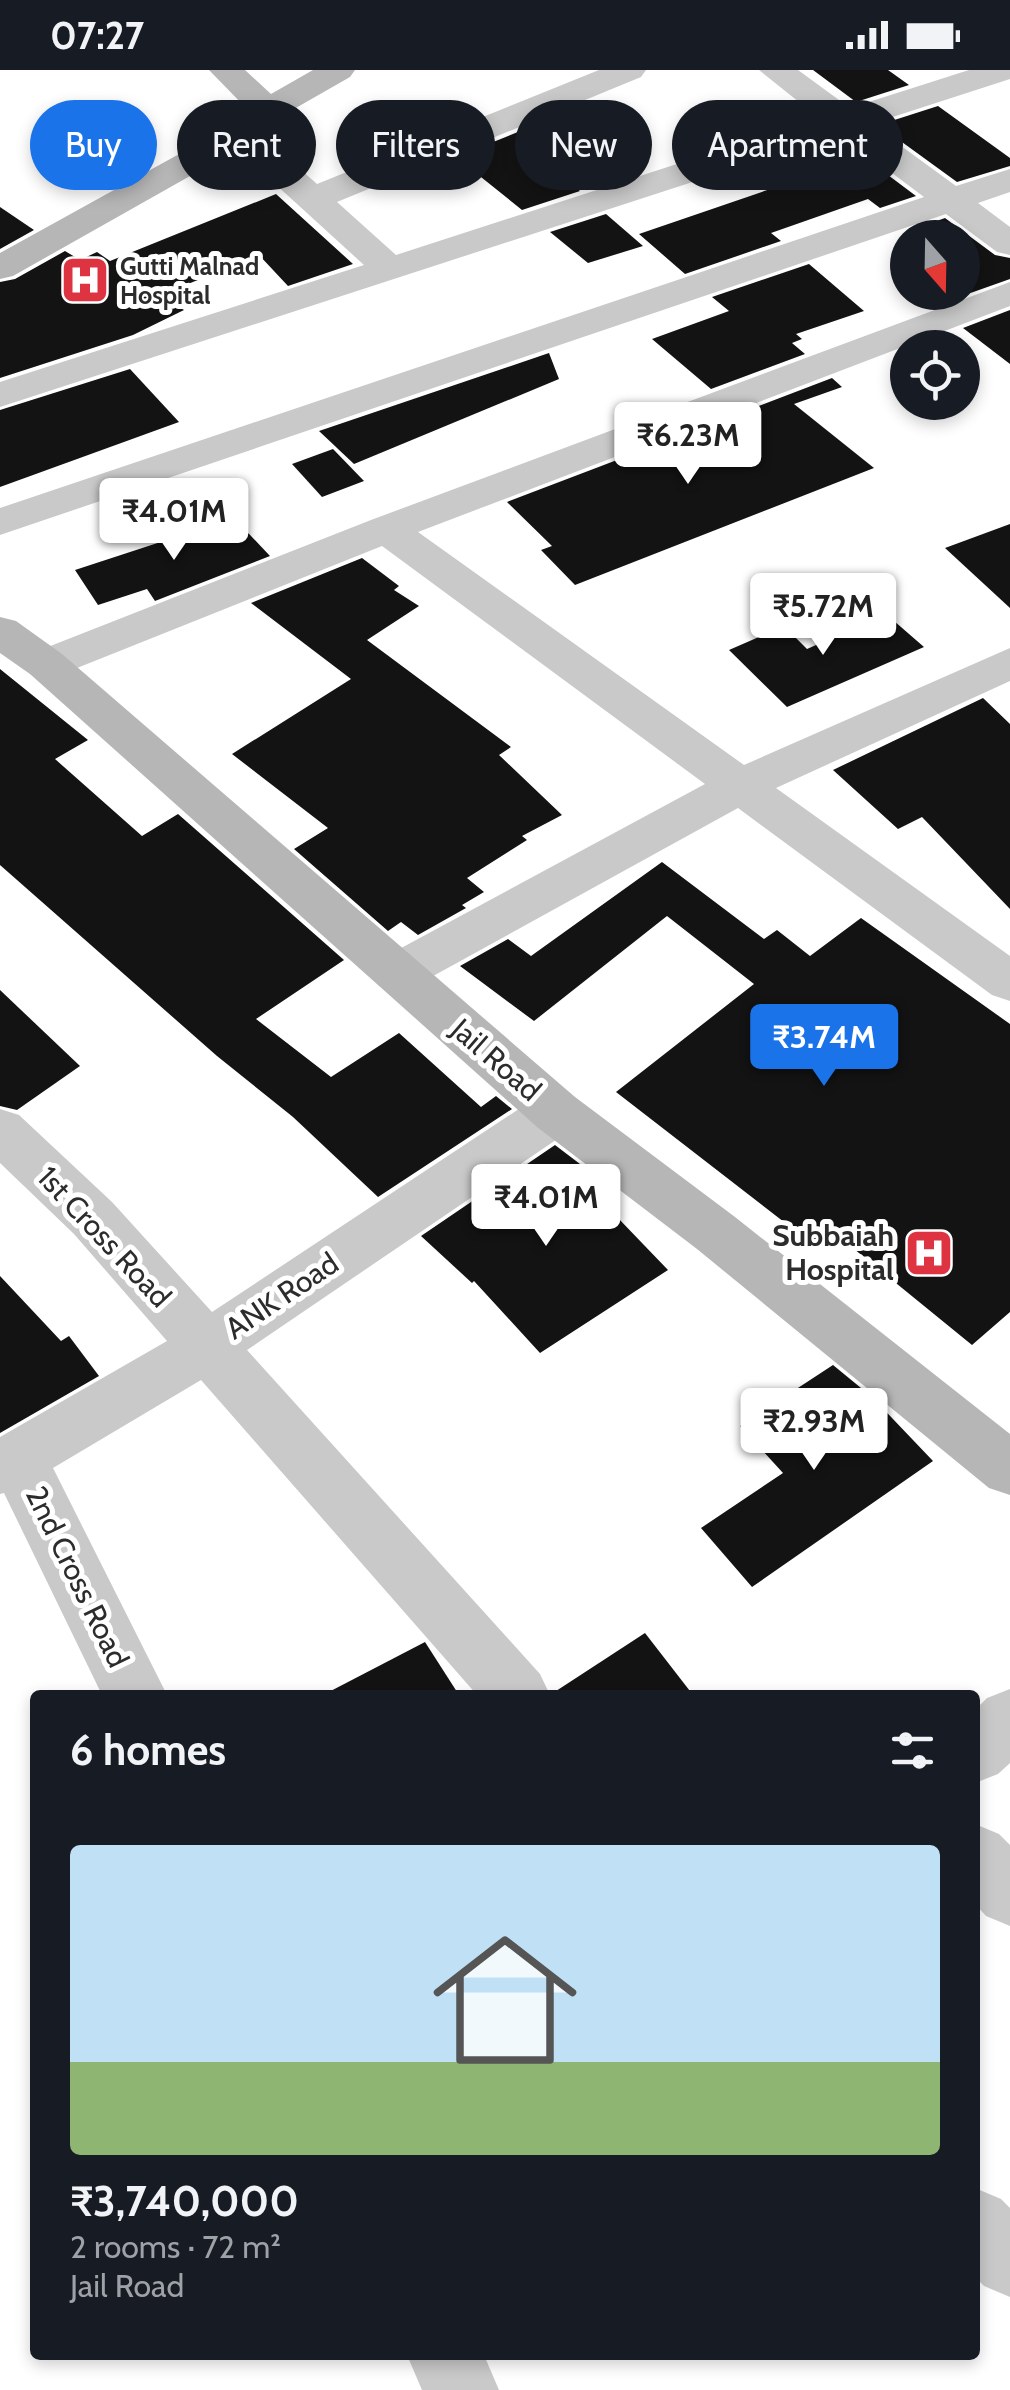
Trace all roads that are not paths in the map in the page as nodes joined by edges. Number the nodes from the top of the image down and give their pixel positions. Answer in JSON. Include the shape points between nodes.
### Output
{"nodes":[{"id":1,"x":226,"y":70,"type":"edge"},
{"id":2,"x":338,"y":70,"type":"edge"},
{"id":3,"x":629,"y":70,"type":"edge"},
{"id":4,"x":776,"y":70,"type":"edge"},
{"id":5,"x":1003,"y":70,"type":"edge"},
{"id":6,"x":258,"y":100,"type":"edge"},
{"id":7,"x":286,"y":100,"type":"edge"},
{"id":8,"x":816,"y":100,"type":"edge"},
{"id":9,"x":903,"y":103,"type":"edge"},
{"id":10,"x":903,"y":165,"type":"edge"},
{"id":11,"x":177,"y":169,"type":"edge"},
{"id":12,"x":672,"y":178,"type":"edge"},
{"id":13,"x":1010,"y":180,"type":"edge"},
{"id":14,"x":303,"y":190,"type":"edge"},
{"id":15,"x":313,"y":199,"type":"junction"},
{"id":16,"x":950,"y":200,"type":"junction"},
{"id":17,"x":1010,"y":244,"type":"edge"},
{"id":18,"x":0,"y":268,"type":"edge"},
{"id":19,"x":390,"y":269,"type":"junction"},
{"id":20,"x":1010,"y":293,"type":"edge"},
{"id":21,"x":0,"y":396,"type":"edge"},
{"id":22,"x":0,"y":522,"type":"edge"},
{"id":23,"x":386,"y":529,"type":"junction"},
{"id":24,"x":0,"y":631,"type":"edge"},
{"id":25,"x":1010,"y":663,"type":"edge"},
{"id":26,"x":46,"y":664,"type":"junction"},
{"id":27,"x":740,"y":786,"type":"junction"},
{"id":28,"x":999,"y":960,"type":"edge"},
{"id":29,"x":398,"y":973,"type":"junction"},
{"id":30,"x":556,"y":1112,"type":"junction"},
{"id":31,"x":0,"y":1130,"type":"edge"},
{"id":32,"x":206,"y":1348,"type":"junction"},
{"id":33,"x":9,"y":1463,"type":"edge"},
{"id":34,"x":1010,"y":1468,"type":"edge"},
{"id":35,"x":133,"y":1690,"type":"edge"},
{"id":36,"x":514,"y":1690,"type":"edge"},
{"id":37,"x":1010,"y":1720,"type":"edge"},
{"id":38,"x":980,"y":1747,"type":"edge"},
{"id":39,"x":980,"y":1863,"type":"edge"},
{"id":40,"x":1010,"y":1892,"type":"edge"},
{"id":41,"x":980,"y":2230,"type":"edge"},
{"id":42,"x":1010,"y":2260,"type":"edge"},
{"id":43,"x":447,"y":2360,"type":"edge"},
{"id":44,"x":461,"y":2390,"type":"edge"}],
"edges":[{"from":1,"to":6,"type":"main road"},
{"from":2,"to":7,"type":"main road"},
{"from":3,"to":15,"type":"street"},
{"from":4,"to":8,"type":"street"},
{"from":5,"to":9,"type":"street"},
{"from":10,"to":16,"type":"street"},
{"from":11,"to":18,"type":"main road"},
{"from":12,"to":19,"type":"street"},
{"from":13,"to":16,"type":"street"},
{"from":14,"to":15,"type":"street"},
{"from":15,"to":19,"type":"street"},
{"from":16,"to":17,"type":"street"},
{"from":16,"to":22,"type":"street"},
{"from":19,"to":21,"type":"street"},
{"from":20,"to":23,"type":"street"},
{"from":23,"to":26,"type":"street"},
{"from":23,"to":27,"type":"street"},
{"from":24,"to":26,"type":"main road","name":"Jail Road"},
{"from":25,"to":27,"type":"street"},
{"from":26,"to":29,"type":"main road","name":"Jail Road"},
{"from":27,"to":28,"type":"street"},
{"from":27,"to":29,"type":"street"},
{"from":29,"to":30,"type":"main road","name":"Jail Road"},
{"from":30,"to":32,"type":"street","name":"ANK Road"},
{"from":30,"to":34,"type":"main road","name":"Jail Road"},
{"from":31,"to":32,"type":"street","name":"1st Cross Road","via":[[93,1218]]},
{"from":32,"to":33,"type":"street","name":"ANK Road"},
{"from":32,"to":36,"type":"street","name":"1st Cross Road"},
{"from":33,"to":35,"type":"street","name":"2nd Cross Road"},
{"from":37,"to":38,"type":"street"},
{"from":39,"to":40,"type":"street"},
{"from":41,"to":42,"type":"street"},
{"from":43,"to":44,"type":"street"}]}
